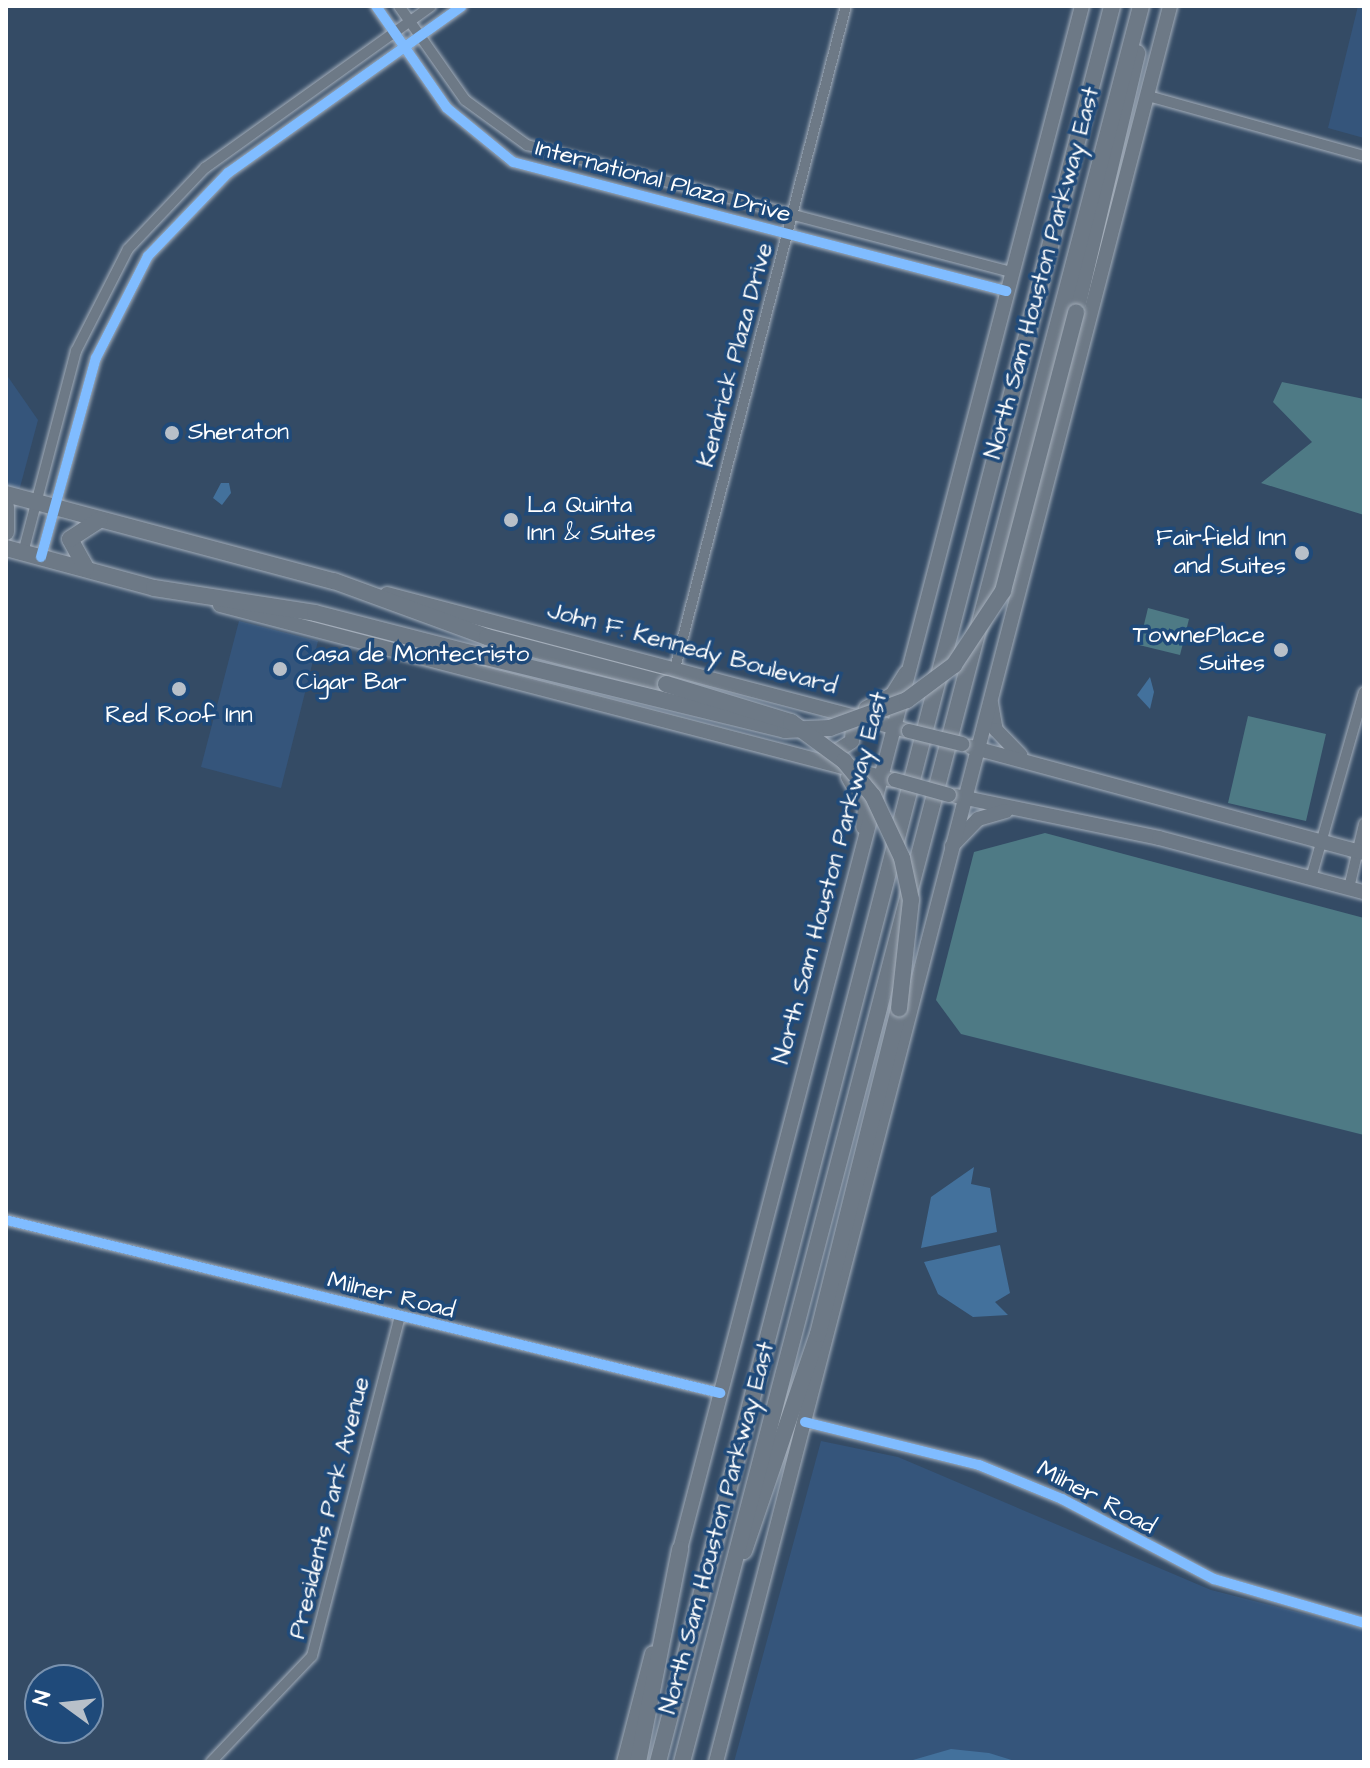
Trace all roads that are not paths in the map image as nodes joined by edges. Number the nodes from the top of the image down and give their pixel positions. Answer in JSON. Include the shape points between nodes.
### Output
{"nodes":[{"id":1,"x":376,"y":6,"type":"edge"},
{"id":2,"x":399,"y":6,"type":"edge"},
{"id":3,"x":431,"y":6,"type":"edge"},
{"id":4,"x":462,"y":6,"type":"edge"},
{"id":5,"x":846,"y":6,"type":"edge"},
{"id":6,"x":1082,"y":6,"type":"edge"},
{"id":7,"x":1112,"y":6,"type":"edge"},
{"id":8,"x":1143,"y":6,"type":"edge"},
{"id":9,"x":1170,"y":6,"type":"edge"},
{"id":10,"x":410,"y":21,"type":"junction"},
{"id":11,"x":392,"y":33,"type":"junction"},
{"id":12,"x":419,"y":37,"type":"junction"},
{"id":13,"x":403,"y":49,"type":"junction"},
{"id":14,"x":1148,"y":96,"type":"junction"},
{"id":15,"x":287,"y":107,"type":"junction"},
{"id":16,"x":296,"y":125,"type":"junction"},
{"id":17,"x":510,"y":137,"type":"junction"},
{"id":18,"x":496,"y":152,"type":"junction"},
{"id":19,"x":1364,"y":156,"type":"edge"},
{"id":20,"x":647,"y":179,"type":"junction"},
{"id":21,"x":642,"y":198,"type":"junction"},
{"id":22,"x":162,"y":208,"type":"junction"},
{"id":23,"x":792,"y":217,"type":"junction"},
{"id":24,"x":175,"y":222,"type":"junction"},
{"id":25,"x":787,"y":236,"type":"junction"},
{"id":26,"x":1011,"y":272,"type":"junction"},
{"id":27,"x":1006,"y":291,"type":"junction"},
{"id":28,"x":76,"y":351,"type":"junction"},
{"id":29,"x":96,"y":358,"type":"junction"},
{"id":30,"x":6,"y":494,"type":"edge"},
{"id":31,"x":36,"y":501,"type":"junction"},
{"id":32,"x":6,"y":507,"type":"edge"},
{"id":33,"x":54,"y":507,"type":"junction"},
{"id":34,"x":101,"y":520,"type":"junction"},
{"id":35,"x":6,"y":532,"type":"edge"},
{"id":36,"x":14,"y":550,"type":"edge"},
{"id":37,"x":41,"y":557,"type":"junction"},
{"id":38,"x":86,"y":568,"type":"junction"},
{"id":39,"x":334,"y":581,"type":"junction"},
{"id":40,"x":154,"y":588,"type":"junction"},
{"id":41,"x":914,"y":659,"type":"junction"},
{"id":42,"x":675,"y":668,"type":"junction"},
{"id":43,"x":1364,"y":692,"type":"edge"},
{"id":44,"x":991,"y":695,"type":"junction"},
{"id":45,"x":1362,"y":706,"type":"edge"},
{"id":46,"x":843,"y":714,"type":"junction"},
{"id":47,"x":903,"y":729,"type":"junction"},
{"id":48,"x":751,"y":743,"type":"junction"},
{"id":49,"x":977,"y":748,"type":"junction"},
{"id":50,"x":829,"y":762,"type":"junction"},
{"id":51,"x":1032,"y":762,"type":"junction"},
{"id":52,"x":889,"y":779,"type":"junction"},
{"id":53,"x":955,"y":796,"type":"junction"},
{"id":54,"x":1013,"y":810,"type":"junction"},
{"id":55,"x":1364,"y":824,"type":"edge"},
{"id":56,"x":1321,"y":842,"type":"junction"},
{"id":57,"x":1361,"y":852,"type":"edge"},
{"id":58,"x":947,"y":853,"type":"junction"},
{"id":59,"x":1311,"y":878,"type":"junction"},
{"id":60,"x":1349,"y":888,"type":"junction"},
{"id":61,"x":1364,"y":892,"type":"edge"},
{"id":62,"x":847,"y":908,"type":"junction"},
{"id":63,"x":6,"y":1220,"type":"edge"},
{"id":64,"x":399,"y":1319,"type":"junction"},
{"id":65,"x":720,"y":1393,"type":"junction"},
{"id":66,"x":805,"y":1422,"type":"junction"},
{"id":67,"x":680,"y":1549,"type":"junction"},
{"id":68,"x":1364,"y":1623,"type":"edge"},
{"id":69,"x":713,"y":1635,"type":"junction"},
{"id":70,"x":211,"y":1762,"type":"edge"},
{"id":71,"x":624,"y":1762,"type":"edge"},
{"id":72,"x":638,"y":1762,"type":"edge"},
{"id":73,"x":658,"y":1762,"type":"edge"},
{"id":74,"x":682,"y":1762,"type":"edge"},
{"id":75,"x":716,"y":1762,"type":"edge"}],
"edges":[{"from":1,"to":11,"type":"street","name":"International Plaza Drive"},
{"from":2,"to":10,"type":"street","name":"International Plaza Drive"},
{"from":3,"to":10,"type":"street"},
{"from":4,"to":12,"type":"street"},
{"from":5,"to":23,"type":"street","name":"Kendrick Plaza Drive"},
{"from":6,"to":26,"type":"main road","name":"North Sam Houston Parkway East"},
{"from":7,"to":73,"type":"highway","name":"North Sam Houston Parkway East"},
{"from":8,"to":40,"type":"highway","bridge":true,"via":[[1076,312],[1003,591],[954,665],[907,700],[830,728],[785,730],[315,613]]},
{"from":8,"to":69,"type":"highway","name":"North Sam Houston Parkway East"},
{"from":9,"to":14,"type":"main road"},
{"from":10,"to":11,"type":"street"},
{"from":10,"to":12,"type":"street","name":"International Plaza Drive"},
{"from":11,"to":13,"type":"street","name":"International Plaza Drive"},
{"from":11,"to":15,"type":"street"},
{"from":12,"to":13,"type":"street"},
{"from":12,"to":17,"type":"street","name":"International Plaza Drive","via":[[465,100]]},
{"from":13,"to":16,"type":"street"},
{"from":13,"to":18,"type":"street","name":"International Plaza Drive","via":[[447,108]]},
{"from":14,"to":19,"type":"street"},
{"from":14,"to":44,"type":"main road"},
{"from":15,"to":16,"type":"street"},
{"from":15,"to":22,"type":"street"},
{"from":16,"to":24,"type":"street"},
{"from":17,"to":18,"type":"street"},
{"from":17,"to":20,"type":"street","name":"International Plaza Drive"},
{"from":18,"to":21,"type":"street","name":"International Plaza Drive","via":[[531,169]]},
{"from":20,"to":21,"type":"street"},
{"from":20,"to":23,"type":"street","name":"International Plaza Drive"},
{"from":21,"to":25,"type":"street","name":"International Plaza Drive"},
{"from":22,"to":24,"type":"street"},
{"from":22,"to":28,"type":"street","via":[[113,274]]},
{"from":23,"to":25,"type":"street","name":"Kendrick Plaza Drive"},
{"from":23,"to":26,"type":"street","name":"International Plaza Drive"},
{"from":24,"to":29,"type":"street","via":[[136,276]]},
{"from":25,"to":27,"type":"street","name":"International Plaza Drive"},
{"from":25,"to":42,"type":"street","name":"Kendrick Plaza Drive"},
{"from":26,"to":27,"type":"main road","name":"North Sam Houston Parkway East"},
{"from":27,"to":41,"type":"main road","name":"North Sam Houston Parkway East"},
{"from":28,"to":29,"type":"street"},
{"from":28,"to":31,"type":"street"},
{"from":29,"to":33,"type":"street"},
{"from":30,"to":31,"type":"highway","name":"John F. Kennedy Boulevard"},
{"from":31,"to":33,"type":"highway","name":"John F. Kennedy Boulevard"},
{"from":31,"to":36,"type":"street"},
{"from":32,"to":35,"type":"highway"},
{"from":33,"to":34,"type":"highway","name":"John F. Kennedy Boulevard"},
{"from":33,"to":37,"type":"street"},
{"from":34,"to":38,"type":"highway","via":[[81,525],[70,539]]},
{"from":34,"to":39,"type":"highway","name":"John F. Kennedy Boulevard"},
{"from":36,"to":37,"type":"highway"},
{"from":37,"to":38,"type":"highway"},
{"from":38,"to":40,"type":"highway"},
{"from":39,"to":42,"type":"main road","name":"John F. Kennedy Boulevard"},
{"from":39,"to":69,"type":"highway","bridge":true,"via":[[487,637],[791,722],[844,761],[873,796],[892,831],[911,900],[899,1008],[818,1334]]},
{"from":40,"to":48,"type":"main road"},
{"from":41,"to":46,"type":"main road","via":[[892,695]]},
{"from":41,"to":47,"type":"main road","name":"North Sam Houston Parkway East"},
{"from":42,"to":46,"type":"main road","name":"John F. Kennedy Boulevard"},
{"from":43,"to":45,"type":"street"},
{"from":44,"to":49,"type":"main road"},
{"from":44,"to":51,"type":"main road","via":[[1001,738]]},
{"from":45,"to":56,"type":"street"},
{"from":46,"to":47,"type":"main road","name":"John F. Kennedy Boulevard"},
{"from":46,"to":48,"type":"main road","via":[[854,730],[837,756]]},
{"from":47,"to":49,"type":"main road","name":"John F. Kennedy Boulevard","bridge":true},
{"from":47,"to":52,"type":"main road","name":"North Sam Houston Parkway East"},
{"from":48,"to":50,"type":"main road"},
{"from":49,"to":51,"type":"main road","name":"John F. Kennedy Boulevard"},
{"from":49,"to":53,"type":"main road"},
{"from":50,"to":52,"type":"main road"},
{"from":50,"to":62,"type":"main road","via":[[852,781],[865,806]]},
{"from":51,"to":56,"type":"main road","name":"John F. Kennedy Boulevard"},
{"from":52,"to":53,"type":"main road","bridge":true},
{"from":52,"to":62,"type":"main road","name":"North Sam Houston Parkway East"},
{"from":53,"to":54,"type":"main road"},
{"from":53,"to":58,"type":"main road"},
{"from":54,"to":58,"type":"main road","via":[[978,819]]},
{"from":54,"to":59,"type":"main road","via":[[1159,838]]},
{"from":55,"to":57,"type":"street"},
{"from":56,"to":57,"type":"main road","name":"John F. Kennedy Boulevard"},
{"from":56,"to":59,"type":"street"},
{"from":57,"to":60,"type":"street"},
{"from":58,"to":66,"type":"main road"},
{"from":59,"to":60,"type":"main road"},
{"from":60,"to":61,"type":"main road"},
{"from":62,"to":65,"type":"main road","name":"North Sam Houston Parkway East"},
{"from":63,"to":64,"type":"street","name":"Milner Road"},
{"from":64,"to":65,"type":"street","name":"Milner Road"},
{"from":64,"to":70,"type":"street","name":"Presidents Park Avenue","via":[[312,1656]]},
{"from":65,"to":67,"type":"main road","name":"North Sam Houston Parkway East"},
{"from":66,"to":68,"type":"street","name":"Milner Road","via":[[979,1465],[1062,1499],[1214,1579]]},
{"from":66,"to":75,"type":"main road"},
{"from":67,"to":71,"type":"main road","name":"North Sam Houston Parkway East"},
{"from":67,"to":72,"type":"highway"},
{"from":69,"to":74,"type":"highway","name":"North Sam Houston Parkway East"}]}
